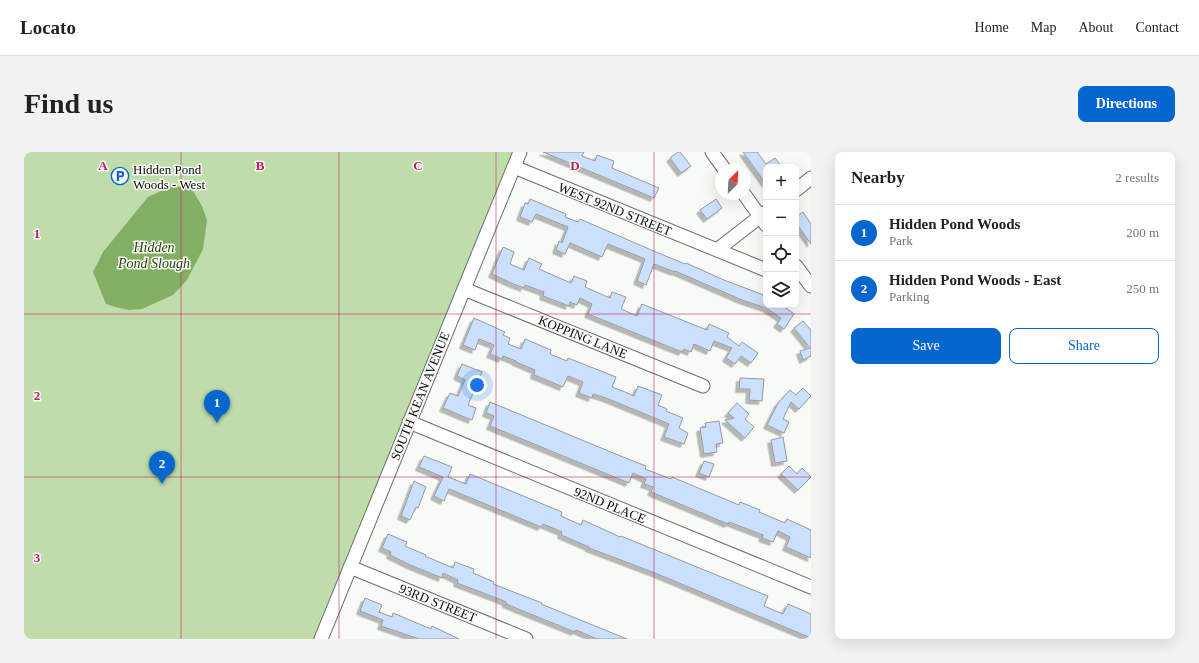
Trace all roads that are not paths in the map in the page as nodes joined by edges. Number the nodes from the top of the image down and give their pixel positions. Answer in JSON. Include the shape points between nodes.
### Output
{"nodes":[{"id":1,"x":520,"y":152,"type":"edge"},
{"id":2,"x":712,"y":152,"type":"edge"},
{"id":3,"x":721,"y":164,"type":"edge"},
{"id":4,"x":514,"y":167,"type":"junction"},
{"id":5,"x":811,"y":178,"type":"edge"},
{"id":6,"x":799,"y":188,"type":"edge"},
{"id":7,"x":749,"y":200,"type":"edge"},
{"id":8,"x":763,"y":217,"type":"edge"},
{"id":9,"x":763,"y":219,"type":"edge"},
{"id":10,"x":717,"y":250,"type":"junction"},
{"id":11,"x":763,"y":269,"type":"edge"},
{"id":12,"x":799,"y":270,"type":"edge"},
{"id":13,"x":799,"y":284,"type":"edge"},
{"id":14,"x":811,"y":288,"type":"edge"},
{"id":15,"x":464,"y":289,"type":"junction"},
{"id":16,"x":703,"y":386,"type":"dead end"},
{"id":17,"x":409,"y":422,"type":"junction"},
{"id":18,"x":350,"y":567,"type":"junction"},
{"id":19,"x":811,"y":587,"type":"edge"},
{"id":20,"x":321,"y":639,"type":"edge"},
{"id":21,"x":526,"y":639,"type":"edge"}],
"edges":[{"from":1,"to":4,"type":"street","name":"SOUTH KEAN AVENUE"},
{"from":2,"to":3,"type":"street"},
{"from":4,"to":10,"type":"street","name":"WEST 92ND STREET"},
{"from":4,"to":15,"type":"street","name":"SOUTH KEAN AVENUE"},
{"from":5,"to":6,"type":"street"},
{"from":7,"to":8,"type":"street"},
{"from":9,"to":10,"type":"street"},
{"from":10,"to":11,"type":"street","name":"WEST 92ND STREET"},
{"from":12,"to":14,"type":"street"},
{"from":13,"to":14,"type":"street"},
{"from":15,"to":16,"type":"street","name":"KOPPING LANE"},
{"from":15,"to":17,"type":"street","name":"SOUTH KEAN AVENUE"},
{"from":17,"to":18,"type":"street","name":"SOUTH KEAN AVENUE"},
{"from":17,"to":19,"type":"street","name":"92ND PLACE"},
{"from":18,"to":20,"type":"street","name":"SOUTH KEAN AVENUE"},
{"from":18,"to":21,"type":"street","name":"93RD STREET"}]}
